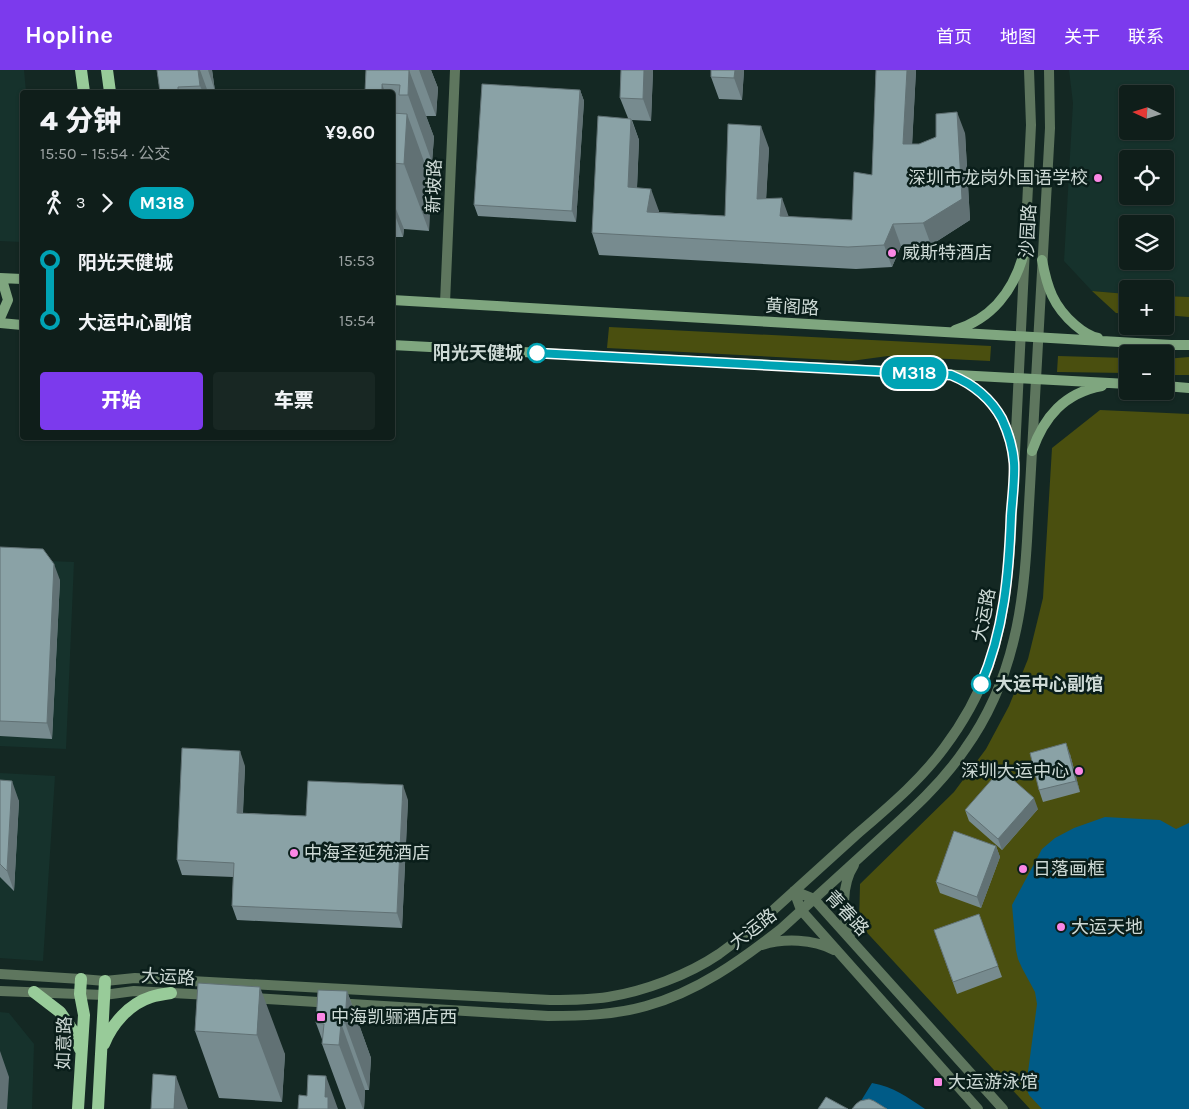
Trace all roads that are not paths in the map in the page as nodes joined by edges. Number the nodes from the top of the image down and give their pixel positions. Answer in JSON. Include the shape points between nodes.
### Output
{"nodes":[{"id":1,"x":81,"y":70,"type":"edge"},
{"id":2,"x":107,"y":70,"type":"edge"},
{"id":3,"x":455,"y":70,"type":"edge"},
{"id":4,"x":1029,"y":70,"type":"edge"},
{"id":5,"x":1049,"y":70,"type":"edge"},
{"id":6,"x":84,"y":90,"type":"edge"},
{"id":7,"x":110,"y":90,"type":"edge"},
{"id":8,"x":1024,"y":253,"type":"junction"},
{"id":9,"x":1042,"y":260,"type":"junction"},
{"id":10,"x":20,"y":278,"type":"edge"},
{"id":11,"x":0,"y":280,"type":"edge"},
{"id":12,"x":395,"y":300,"type":"edge"},
{"id":13,"x":445,"y":304,"type":"junction"},
{"id":14,"x":0,"y":316,"type":"edge"},
{"id":15,"x":0,"y":324,"type":"edge"},
{"id":16,"x":20,"y":325,"type":"edge"},
{"id":17,"x":948,"y":332,"type":"junction"},
{"id":18,"x":1020,"y":337,"type":"junction"},
{"id":19,"x":1038,"y":338,"type":"junction"},
{"id":20,"x":1109,"y":342,"type":"junction"},
{"id":21,"x":395,"y":345,"type":"edge"},
{"id":22,"x":1189,"y":345,"type":"edge"},
{"id":23,"x":1019,"y":363,"type":"joint"},
{"id":24,"x":1037,"y":364,"type":"joint"},
{"id":25,"x":951,"y":375,"type":"junction"},
{"id":26,"x":1018,"y":378,"type":"junction"},
{"id":27,"x":1036,"y":380,"type":"junction"},
{"id":28,"x":1115,"y":384,"type":"junction"},
{"id":29,"x":1119,"y":384,"type":"edge"},
{"id":30,"x":1174,"y":387,"type":"edge"},
{"id":31,"x":1189,"y":388,"type":"edge"},
{"id":32,"x":1032,"y":451,"type":"junction"},
{"id":33,"x":1014,"y":463,"type":"junction"},
{"id":34,"x":859,"y":858,"type":"junction"},
{"id":35,"x":794,"y":891,"type":"junction"},
{"id":36,"x":814,"y":899,"type":"junction"},
{"id":37,"x":801,"y":910,"type":"junction"},
{"id":38,"x":851,"y":940,"type":"junction"},
{"id":39,"x":759,"y":946,"type":"junction"},
{"id":40,"x":838,"y":952,"type":"junction"},
{"id":41,"x":0,"y":974,"type":"edge"},
{"id":42,"x":81,"y":979,"type":"junction"},
{"id":43,"x":105,"y":981,"type":"junction"},
{"id":44,"x":0,"y":991,"type":"edge"},
{"id":45,"x":34,"y":992,"type":"junction"},
{"id":46,"x":170,"y":993,"type":"junction"},
{"id":47,"x":80,"y":994,"type":"junction"},
{"id":48,"x":104,"y":996,"type":"junction"},
{"id":49,"x":218,"y":996,"type":"edge"},
{"id":50,"x":246,"y":998,"type":"edge"},
{"id":51,"x":81,"y":1054,"type":"junction"},
{"id":52,"x":101,"y":1054,"type":"junction"},
{"id":53,"x":78,"y":1109,"type":"edge"},
{"id":54,"x":98,"y":1109,"type":"edge"},
{"id":55,"x":978,"y":1109,"type":"edge"},
{"id":56,"x":1003,"y":1109,"type":"edge"}],
"edges":[{"from":1,"to":6,"type":"main road"},
{"from":2,"to":7,"type":"main road"},
{"from":3,"to":13,"type":"street","name":"新坡路"},
{"from":4,"to":8,"type":"street","name":"沙园路","via":[[1031,125]]},
{"from":5,"to":9,"type":"street","name":"沙园路","via":[[1050,128]]},
{"from":8,"to":17,"type":"main road","via":[[1015,279],[996,306],[967,327]]},
{"from":8,"to":18,"type":"street","name":"沙园路"},
{"from":9,"to":19,"type":"street","name":"沙园路"},
{"from":9,"to":20,"type":"main road","via":[[1057,306],[1080,329]]},
{"from":10,"to":11,"type":"main road"},
{"from":11,"to":14,"type":"main road","via":[[8,300]]},
{"from":12,"to":13,"type":"main road","name":"黄阁路"},
{"from":13,"to":17,"type":"main road","name":"黄阁路"},
{"from":15,"to":16,"type":"main road"},
{"from":17,"to":18,"type":"main road","name":"黄阁路"},
{"from":18,"to":19,"type":"main road","name":"黄阁路"},
{"from":18,"to":23,"type":"street","name":"沙园路"},
{"from":19,"to":20,"type":"main road","name":"黄阁路"},
{"from":19,"to":24,"type":"street","name":"沙园路"},
{"from":20,"to":22,"type":"main road","name":"黄阁路"},
{"from":21,"to":25,"type":"main road"},
{"from":23,"to":26,"type":"street","name":"大运路"},
{"from":24,"to":27,"type":"street","name":"大运路"},
{"from":25,"to":26,"type":"main road"},
{"from":25,"to":33,"type":"main road","via":[[980,391],[991,403],[1010,439]]},
{"from":26,"to":27,"type":"main road"},
{"from":26,"to":33,"type":"street","name":"大运路"},
{"from":27,"to":28,"type":"main road"},
{"from":27,"to":32,"type":"street","name":"大运路"},
{"from":28,"to":29,"type":"main road"},
{"from":28,"to":32,"type":"main road","via":[[1096,387],[1066,401],[1043,424]]},
{"from":30,"to":31,"type":"main road"},
{"from":32,"to":34,"type":"street","name":"大运路","via":[[1020,609],[1014,640],[994,697],[975,734],[950,771]]},
{"from":33,"to":35,"type":"street","name":"大运路","via":[[1004,605],[988,669],[974,699],[944,749],[925,771]]},
{"from":34,"to":36,"type":"street","name":"大运路"},
{"from":34,"to":38,"type":"street","via":[[852,868],[845,891],[845,916]]},
{"from":35,"to":36,"type":"street","name":"青春路"},
{"from":35,"to":37,"type":"street","name":"青春路"},
{"from":35,"to":43,"type":"street","name":"大运路","via":[[718,955],[663,982],[608,997],[550,1000],[135,978]]},
{"from":36,"to":37,"type":"street","name":"大运路"},
{"from":36,"to":38,"type":"street","name":"青春路"},
{"from":37,"to":39,"type":"street","name":"大运路"},
{"from":37,"to":40,"type":"street","name":"青春路"},
{"from":38,"to":56,"type":"street","name":"青春路"},
{"from":39,"to":40,"type":"street","via":[[799,941],[820,944]]},
{"from":39,"to":50,"type":"street","name":"大运路","via":[[735,964],[677,996],[613,1013],[548,1016]]},
{"from":40,"to":55,"type":"street","name":"青春路"},
{"from":41,"to":42,"type":"street","name":"大运路"},
{"from":42,"to":43,"type":"street","name":"大运路"},
{"from":42,"to":47,"type":"main road","name":"如意路"},
{"from":43,"to":48,"type":"main road","name":"如意路"},
{"from":44,"to":45,"type":"street","name":"大运路"},
{"from":45,"to":47,"type":"street","name":"大运路"},
{"from":45,"to":51,"type":"main road","via":[[60,1012],[73,1031]]},
{"from":46,"to":48,"type":"street","name":"大运路","via":[[134,991]]},
{"from":46,"to":49,"type":"street","name":"大运路"},
{"from":46,"to":52,"type":"main road","via":[[151,997],[126,1012],[107,1036]]},
{"from":47,"to":48,"type":"street","name":"大运路"},
{"from":47,"to":51,"type":"main road","name":"如意路","via":[[84,1015]]},
{"from":48,"to":52,"type":"main road","name":"如意路"},
{"from":51,"to":53,"type":"main road","name":"如意路"},
{"from":52,"to":54,"type":"main road","name":"如意路"}]}
